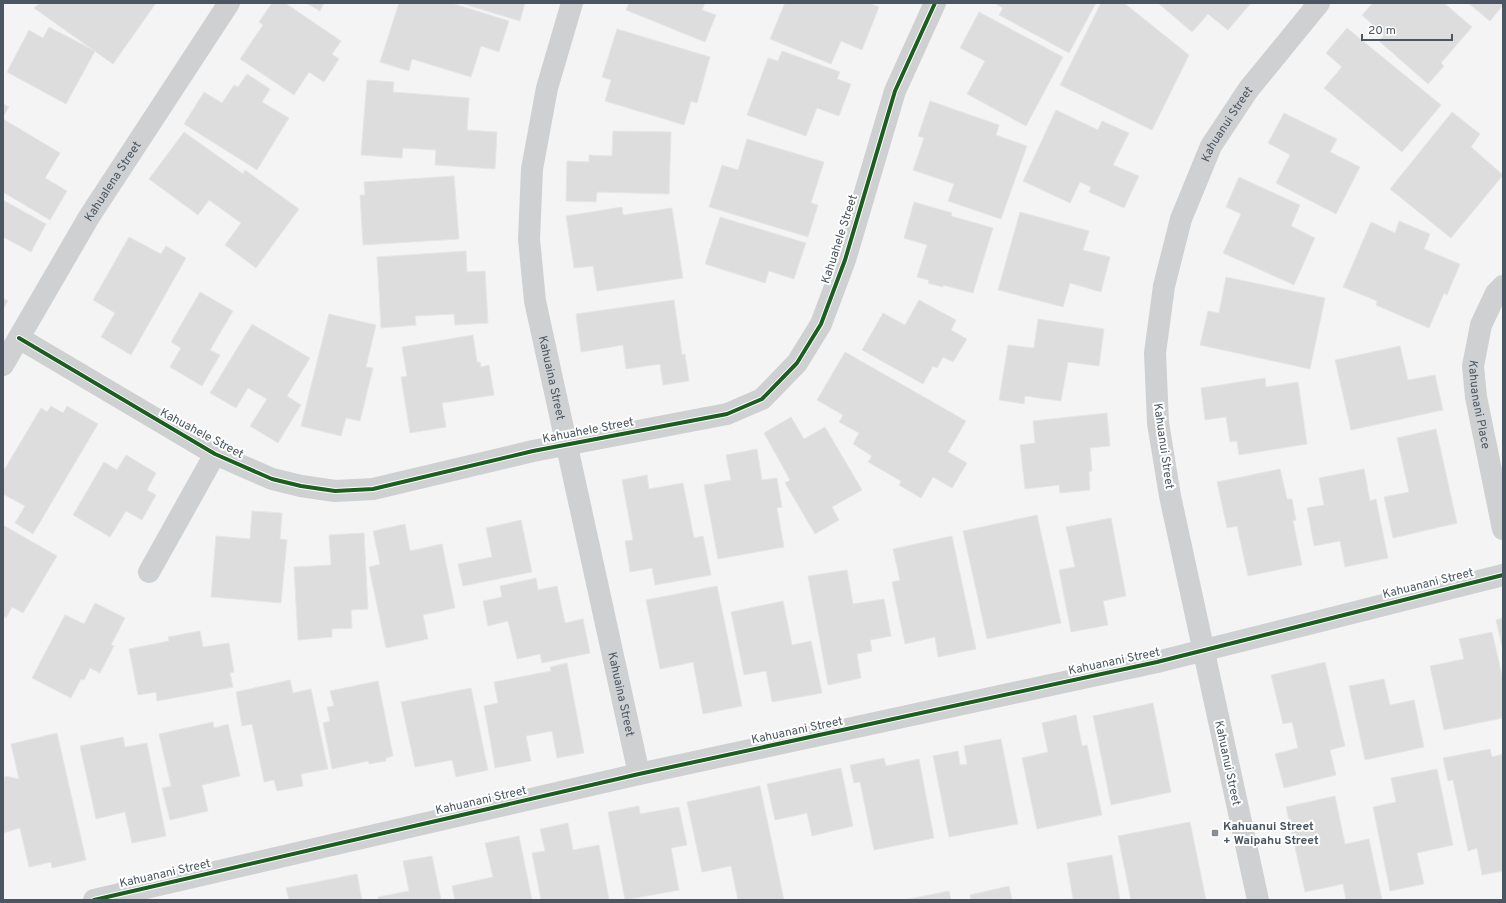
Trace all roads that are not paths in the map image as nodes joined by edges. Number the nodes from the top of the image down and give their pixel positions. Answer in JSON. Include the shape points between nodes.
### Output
{"nodes":[{"id":1,"x":229,"y":3,"type":"edge"},
{"id":2,"x":572,"y":3,"type":"edge"},
{"id":3,"x":935,"y":3,"type":"edge"},
{"id":4,"x":1319,"y":3,"type":"edge"},
{"id":5,"x":1503,"y":286,"type":"edge"},
{"id":6,"x":19,"y":338,"type":"junction"},
{"id":7,"x":3,"y":365,"type":"edge"},
{"id":8,"x":567,"y":444,"type":"junction"},
{"id":9,"x":215,"y":454,"type":"junction"},
{"id":10,"x":1503,"y":529,"type":"edge"},
{"id":11,"x":149,"y":572,"type":"dead end"},
{"id":12,"x":1503,"y":575,"type":"edge"},
{"id":13,"x":1204,"y":650,"type":"junction"},
{"id":14,"x":639,"y":774,"type":"junction"},
{"id":15,"x":94,"y":900,"type":"edge"},
{"id":16,"x":1258,"y":900,"type":"edge"}],
"edges":[{"from":1,"to":6,"type":"street","name":"Kahualena Street","via":[[89,217]]},
{"from":2,"to":8,"type":"street","name":"Kahuaina Street","via":[[547,88],[532,169],[529,239],[535,301]]},
{"from":3,"to":8,"type":"street","name":"Kahuahele Street","via":[[895,91],[845,260],[821,324],[797,363],[762,399],[727,414]]},
{"from":4,"to":13,"type":"street","name":"Kahuanui Street","via":[[1248,90],[1211,146],[1180,219],[1164,286],[1156,353],[1158,423],[1170,496]]},
{"from":5,"to":10,"type":"street","name":"Kahuanani Place","via":[[1496,294],[1481,325],[1474,366],[1476,398]]},
{"from":6,"to":7,"type":"street","name":"Kahualena Street"},
{"from":6,"to":9,"type":"street","name":"Kahuahele Street"},
{"from":8,"to":9,"type":"street","name":"Kahuahele Street","via":[[373,489],[335,491],[272,479]]},
{"from":8,"to":14,"type":"street","name":"Kahuaina Street"},
{"from":9,"to":11,"type":"street","name":"Kahuahele Street"},
{"from":12,"to":13,"type":"street","name":"Kahuanani Street"},
{"from":13,"to":14,"type":"street","name":"Kahuanani Street"},
{"from":13,"to":16,"type":"street","name":"Kahuanui Street"},
{"from":14,"to":15,"type":"street","name":"Kahuanani Street"}]}
